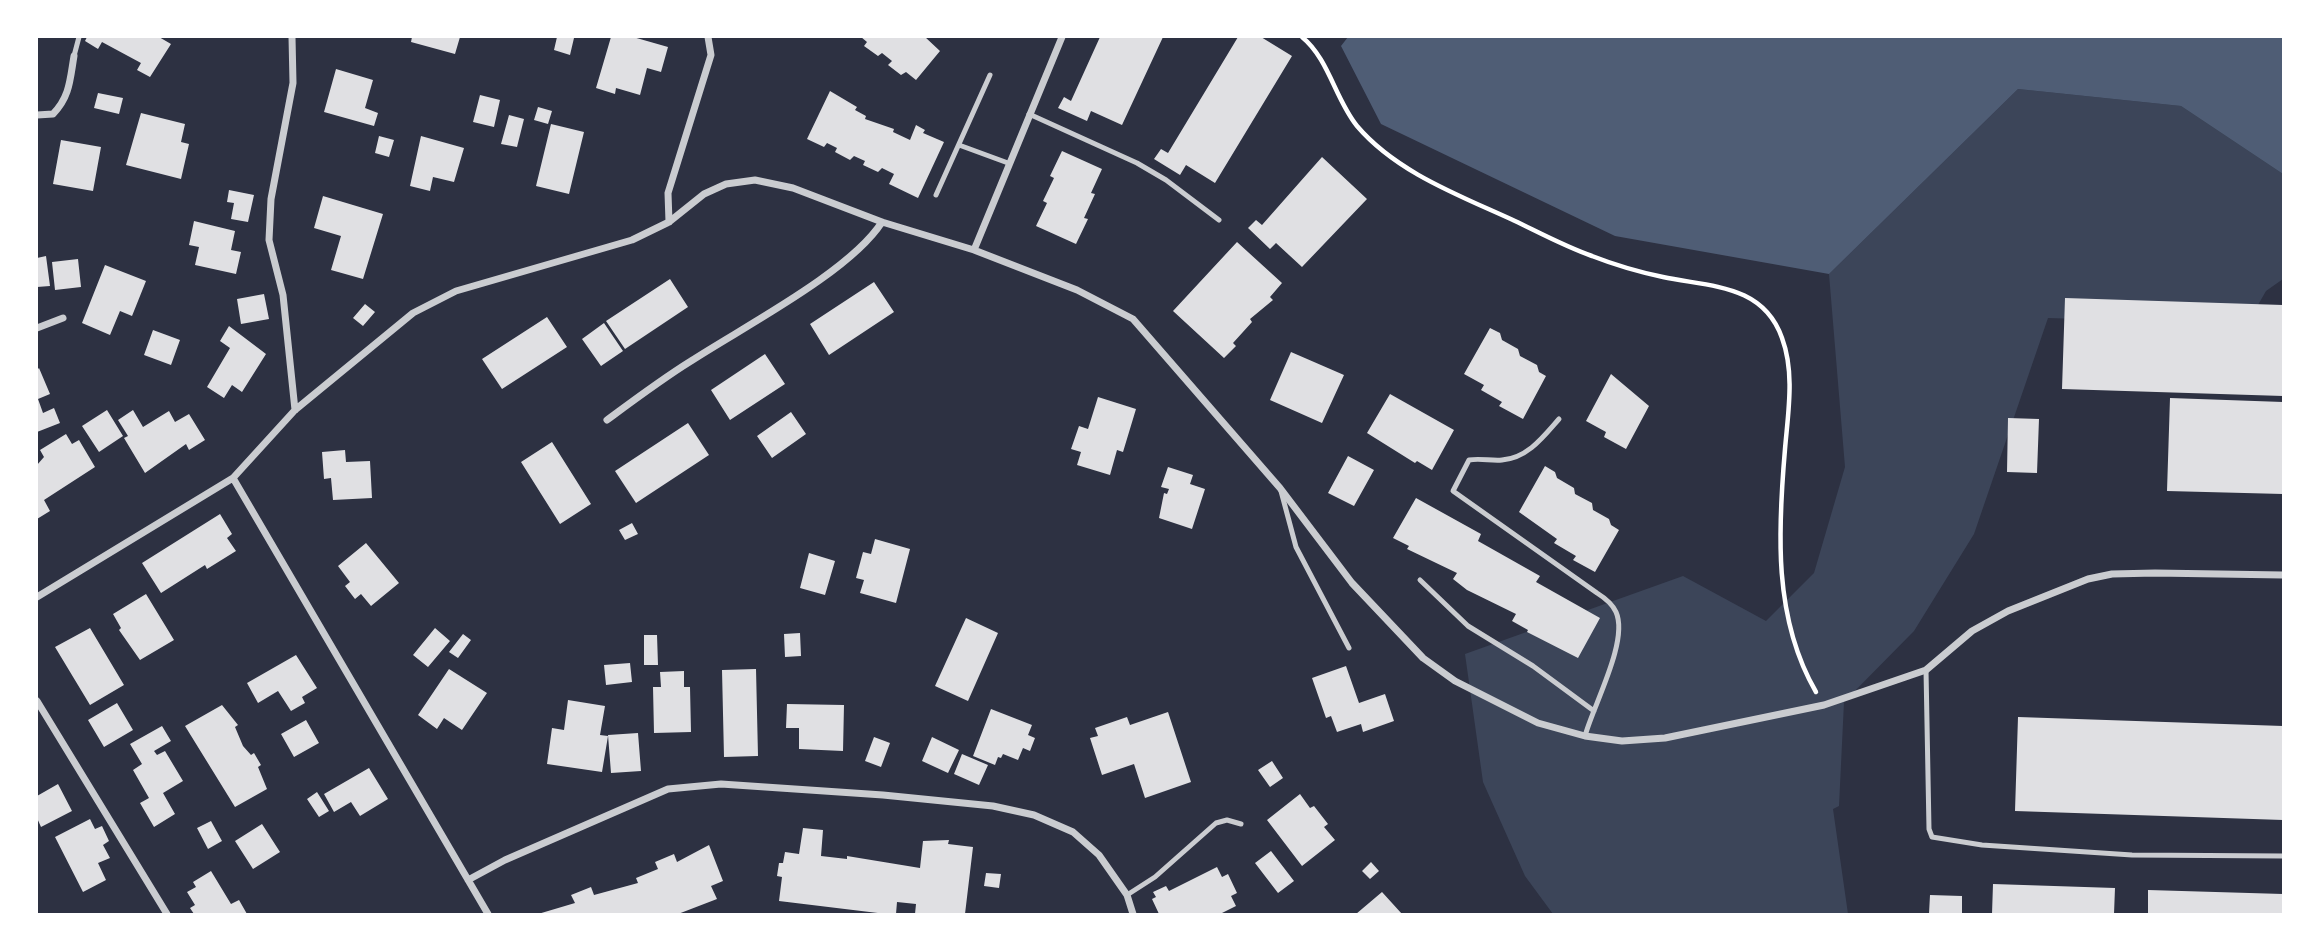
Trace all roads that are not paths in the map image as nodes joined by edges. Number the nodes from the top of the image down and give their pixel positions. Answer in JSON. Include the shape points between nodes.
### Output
{"nodes":[{"id":1,"x":79,"y":37,"type":"edge"},
{"id":2,"x":292,"y":37,"type":"edge"},
{"id":3,"x":708,"y":37,"type":"edge"},
{"id":4,"x":1062,"y":37,"type":"edge"},
{"id":5,"x":74,"y":55,"type":"joint"},
{"id":6,"x":990,"y":75,"type":"dead end"},
{"id":7,"x":1029,"y":114,"type":"junction"},
{"id":8,"x":37,"y":115,"type":"edge"},
{"id":9,"x":959,"y":145,"type":"junction"},
{"id":10,"x":1008,"y":163,"type":"junction"},
{"id":11,"x":936,"y":195,"type":"dead end"},
{"id":12,"x":1219,"y":219,"type":"dead end"},
{"id":13,"x":669,"y":222,"type":"junction"},
{"id":14,"x":882,"y":222,"type":"junction"},
{"id":15,"x":974,"y":250,"type":"junction"},
{"id":16,"x":63,"y":318,"type":"dead end"},
{"id":17,"x":37,"y":328,"type":"edge"},
{"id":18,"x":295,"y":410,"type":"junction"},
{"id":19,"x":1559,"y":419,"type":"dead end"},
{"id":20,"x":607,"y":420,"type":"dead end"},
{"id":21,"x":233,"y":478,"type":"junction"},
{"id":22,"x":1280,"y":488,"type":"junction"},
{"id":23,"x":2283,"y":575,"type":"edge"},
{"id":24,"x":1420,"y":580,"type":"dead end"},
{"id":25,"x":37,"y":597,"type":"edge"},
{"id":26,"x":1349,"y":648,"type":"dead end"},
{"id":27,"x":1926,"y":670,"type":"junction"},
{"id":28,"x":37,"y":701,"type":"edge"},
{"id":29,"x":1594,"y":711,"type":"junction"},
{"id":30,"x":1585,"y":736,"type":"junction"},
{"id":31,"x":1241,"y":824,"type":"dead end"},
{"id":32,"x":2283,"y":856,"type":"edge"},
{"id":33,"x":468,"y":880,"type":"junction"},
{"id":34,"x":1127,"y":895,"type":"junction"},
{"id":35,"x":166,"y":914,"type":"edge"},
{"id":36,"x":488,"y":914,"type":"edge"},
{"id":37,"x":1133,"y":914,"type":"edge"}],
"edges":[{"from":1,"to":5,"type":"lane"},
{"from":2,"to":18,"type":"street","via":[[293,83],[271,199],[269,240],[283,295]]},
{"from":3,"to":13,"type":"street","via":[[711,55],[668,193]]},
{"from":4,"to":7,"type":"street"},
{"from":5,"to":8,"type":"street","via":[[63,104],[53,114]]},
{"from":6,"to":9,"type":"lane"},
{"from":7,"to":10,"type":"street"},
{"from":7,"to":12,"type":"lane","via":[[1137,163]]},
{"from":9,"to":10,"type":"lane"},
{"from":9,"to":11,"type":"lane"},
{"from":10,"to":15,"type":"street"},
{"from":13,"to":14,"type":"street","via":[[704,194],[726,184],[755,180],[793,188]]},
{"from":13,"to":18,"type":"street","via":[[595,253],[456,292],[413,313]]},
{"from":14,"to":15,"type":"street"},
{"from":14,"to":20,"type":"street","via":[[872,238],[843,262]]},
{"from":15,"to":22,"type":"street","via":[[1077,290],[1133,319]]},
{"from":16,"to":17,"type":"street"},
{"from":18,"to":21,"type":"street"},
{"from":19,"to":29,"type":"lane","via":[[1540,441],[1520,454],[1503,460],[1469,460],[1453,491],[1610,603],[1619,624],[1618,636]]},
{"from":21,"to":25,"type":"street"},
{"from":21,"to":33,"type":"street"},
{"from":22,"to":26,"type":"lane","via":[[1296,547]]},
{"from":22,"to":30,"type":"street","via":[[1352,583],[1423,658],[1455,681],[1538,723]]},
{"from":23,"to":27,"type":"street","via":[[2112,574],[2056,590],[2008,611],[1972,631]]},
{"from":24,"to":29,"type":"lane","via":[[1468,626]]},
{"from":27,"to":30,"type":"street","via":[[1824,705],[1665,738],[1622,741]]},
{"from":27,"to":32,"type":"lane","via":[[1932,837],[2132,855]]},
{"from":28,"to":35,"type":"street"},
{"from":29,"to":30,"type":"lane"},
{"from":31,"to":34,"type":"lane","via":[[1216,823],[1155,877]]},
{"from":33,"to":34,"type":"street","via":[[668,789],[721,784],[883,795],[993,806],[1034,815],[1073,832],[1099,855]]},
{"from":33,"to":36,"type":"street"},
{"from":34,"to":37,"type":"street"}]}
